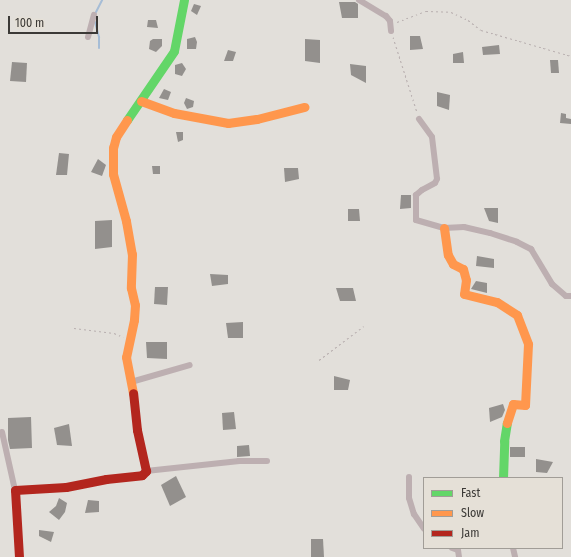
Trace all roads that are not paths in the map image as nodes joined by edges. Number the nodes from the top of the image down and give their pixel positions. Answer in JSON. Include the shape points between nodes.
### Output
{"nodes":[{"id":1,"x":184,"y":0,"type":"edge"},
{"id":2,"x":359,"y":0,"type":"edge"},
{"id":3,"x":94,"y":15,"type":"dead end"},
{"id":4,"x":390,"y":28,"type":"road end"},
{"id":5,"x":88,"y":37,"type":"dead end"},
{"id":6,"x":141,"y":101,"type":"junction"},
{"id":7,"x":304,"y":107,"type":"dead end"},
{"id":8,"x":419,"y":119,"type":"road end"},
{"id":9,"x":444,"y":228,"type":"junction"},
{"id":10,"x":571,"y":296,"type":"edge"},
{"id":11,"x":190,"y":365,"type":"dead end"},
{"id":12,"x":131,"y":382,"type":"junction"},
{"id":13,"x":2,"y":432,"type":"dead end"},
{"id":14,"x":267,"y":461,"type":"dead end"},
{"id":15,"x":146,"y":471,"type":"junction"},
{"id":16,"x":409,"y":477,"type":"dead end"},
{"id":17,"x":503,"y":477,"type":"edge"},
{"id":18,"x":15,"y":490,"type":"junction"},
{"id":19,"x":423,"y":528,"type":"edge"},
{"id":20,"x":455,"y":549,"type":"edge"},
{"id":21,"x":19,"y":557,"type":"edge"},
{"id":22,"x":459,"y":557,"type":"edge"}],
"edges":[{"from":1,"to":6,"type":"street","via":[[174,51]]},
{"from":2,"to":4,"type":"street","via":[[386,16],[390,21]]},
{"from":3,"to":5,"type":"street"},
{"from":6,"to":7,"type":"street","via":[[174,114],[228,123],[257,119]]},
{"from":6,"to":12,"type":"street","via":[[116,137],[113,148],[114,174],[132,254],[131,288],[135,305],[126,357]]},
{"from":8,"to":9,"type":"street","via":[[432,138],[437,179],[416,195],[416,220]]},
{"from":9,"to":10,"type":"street","via":[[464,227],[490,232],[531,249],[552,284],[566,296]]},
{"from":9,"to":17,"type":"street","via":[[448,254],[453,264],[463,269],[466,280],[464,294],[497,302],[517,315],[528,344],[525,405],[513,404],[507,422]]},
{"from":11,"to":12,"type":"street"},
{"from":12,"to":15,"type":"street","via":[[137,430]]},
{"from":13,"to":18,"type":"street"},
{"from":14,"to":15,"type":"street","via":[[239,461]]},
{"from":15,"to":18,"type":"street","via":[[142,475],[66,487]]},
{"from":16,"to":19,"type":"street","via":[[409,498],[414,514]]},
{"from":18,"to":21,"type":"street"},
{"from":20,"to":22,"type":"street","via":[[458,550]]}]}
